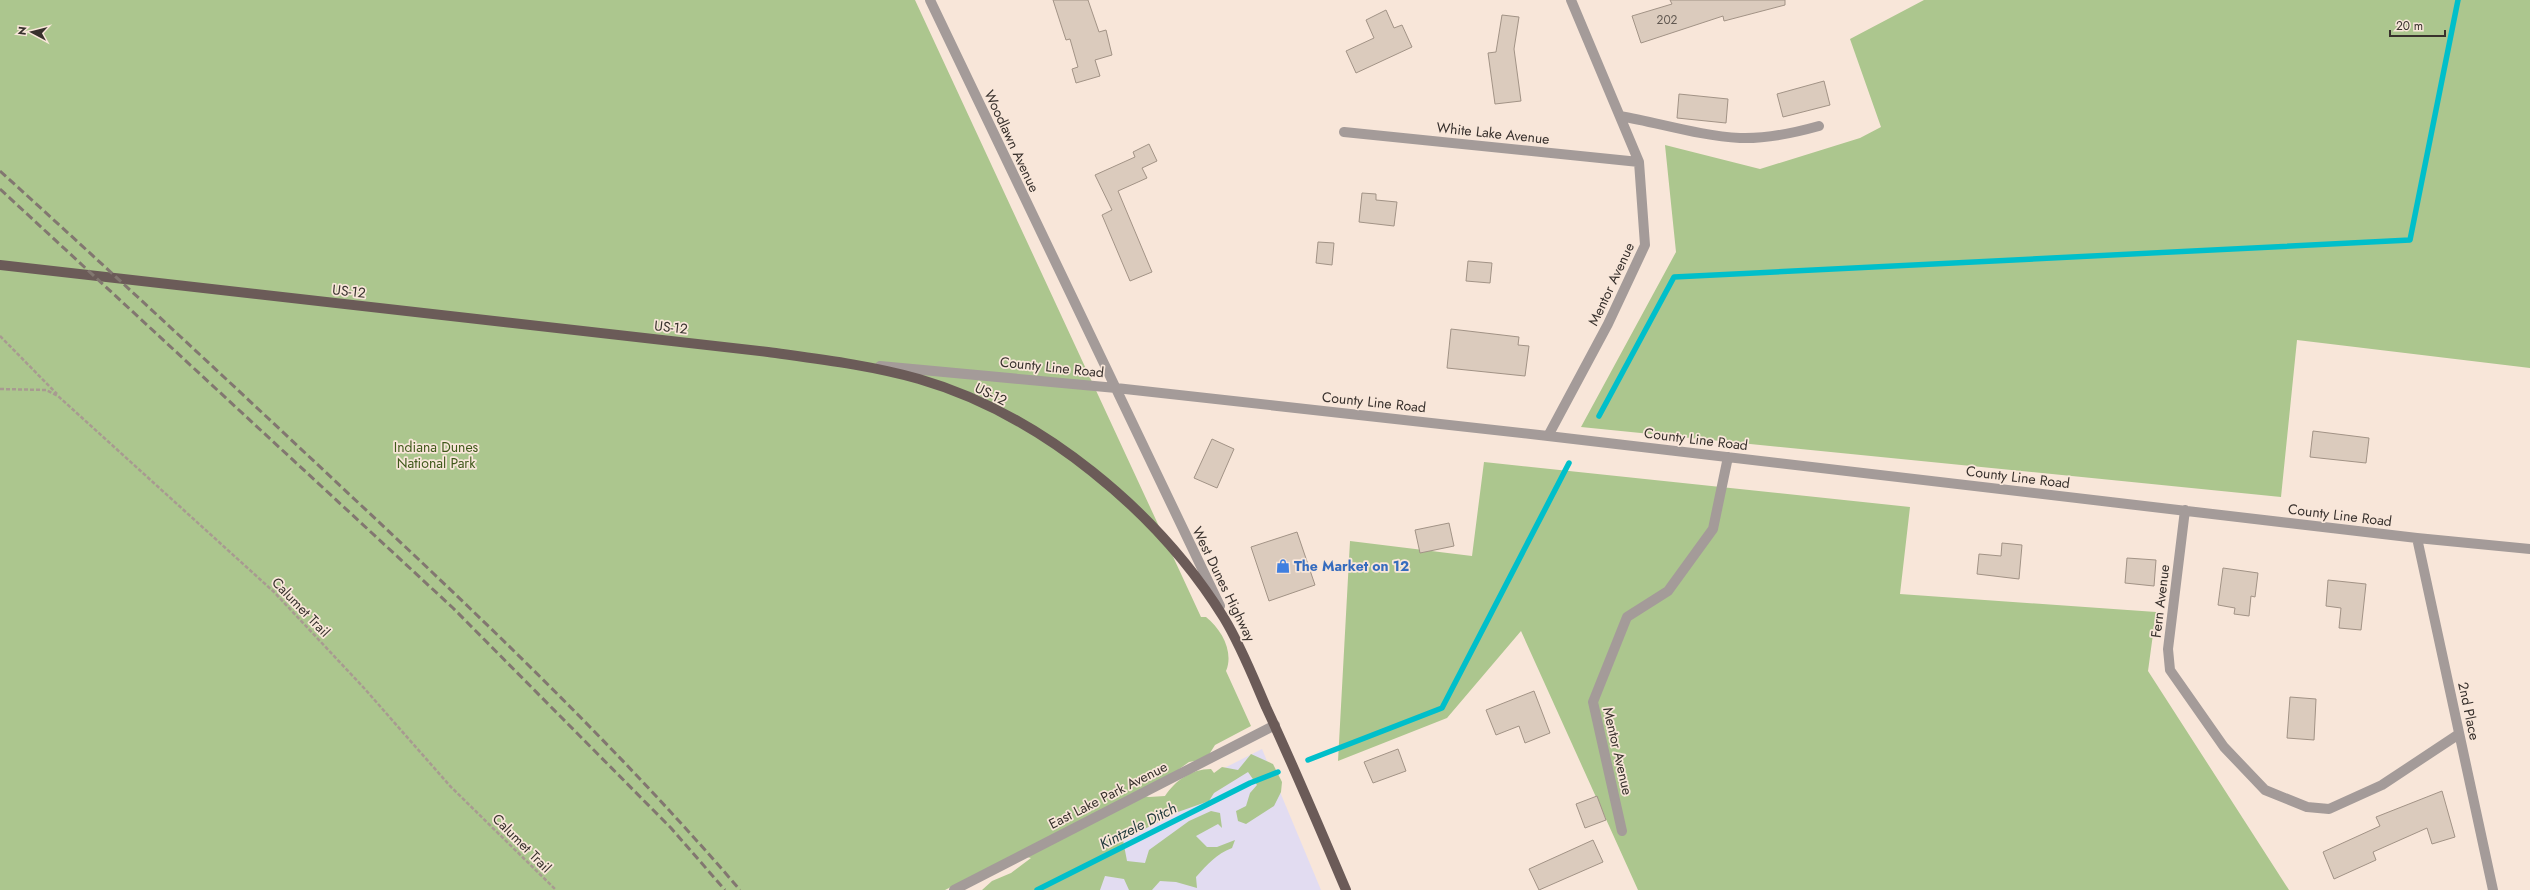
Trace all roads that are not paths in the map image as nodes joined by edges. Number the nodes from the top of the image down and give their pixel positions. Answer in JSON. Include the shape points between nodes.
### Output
{"nodes":[{"id":1,"x":930,"y":0,"type":"edge"},
{"id":2,"x":1571,"y":0,"type":"edge"},
{"id":3,"x":1620,"y":116,"type":"junction"},
{"id":4,"x":1819,"y":126,"type":"dead end"},
{"id":5,"x":1344,"y":132,"type":"dead end"},
{"id":6,"x":1639,"y":162,"type":"junction"},
{"id":7,"x":0,"y":266,"type":"edge"},
{"id":8,"x":1069,"y":294,"type":"joint"},
{"id":9,"x":859,"y":365,"type":"junction"},
{"id":10,"x":1116,"y":388,"type":"junction"},
{"id":11,"x":1548,"y":436,"type":"junction"},
{"id":12,"x":1728,"y":457,"type":"junction"},
{"id":13,"x":2185,"y":510,"type":"junction"},
{"id":14,"x":2417,"y":538,"type":"junction"},
{"id":15,"x":2530,"y":549,"type":"edge"},
{"id":16,"x":1236,"y":640,"type":"junction"},
{"id":17,"x":1275,"y":725,"type":"junction"},
{"id":18,"x":2460,"y":734,"type":"junction"},
{"id":19,"x":1622,"y":831,"type":"dead end"},
{"id":20,"x":954,"y":890,"type":"edge"},
{"id":21,"x":1346,"y":890,"type":"edge"},
{"id":22,"x":2493,"y":890,"type":"edge"}],
"edges":[{"from":1,"to":8,"type":"street","name":"Woodlawn Avenue"},
{"from":2,"to":3,"type":"street","name":"Mentor Avenue"},
{"from":3,"to":4,"type":"street","via":[[1705,134],[1741,138],[1772,136]]},
{"from":3,"to":6,"type":"street","name":"Mentor Avenue"},
{"from":5,"to":6,"type":"street","name":"White Lake Avenue"},
{"from":6,"to":11,"type":"street","name":"Mentor Avenue","via":[[1645,245],[1608,324]]},
{"from":7,"to":9,"type":"main road","name":"US-12","via":[[768,352]]},
{"from":8,"to":10,"type":"street","name":"West Dunes Highway"},
{"from":9,"to":10,"type":"street","name":"County Line Road"},
{"from":9,"to":16,"type":"main road","name":"US-12","via":[[920,379],[988,407],[1065,451],[1117,492],[1163,537],[1204,589]]},
{"from":10,"to":11,"type":"street","name":"County Line Road"},
{"from":10,"to":16,"type":"street","name":"West Dunes Highway"},
{"from":11,"to":12,"type":"street","name":"County Line Road"},
{"from":12,"to":13,"type":"street","name":"County Line Road"},
{"from":12,"to":19,"type":"street","name":"Mentor Avenue","via":[[1713,529],[1668,591],[1627,617],[1593,702]]},
{"from":13,"to":14,"type":"street","name":"County Line Road"},
{"from":13,"to":18,"type":"street","name":"Fern Avenue","via":[[2168,649],[2170,670],[2224,747],[2265,790],[2307,807],[2329,809],[2382,785]]},
{"from":14,"to":15,"type":"street","name":"County Line Road"},
{"from":14,"to":18,"type":"street","name":"2nd Place"},
{"from":16,"to":17,"type":"main road","name":"West Dunes Highway"},
{"from":17,"to":20,"type":"street","name":"East Lake Park Avenue"},
{"from":17,"to":21,"type":"main road","name":"West Dunes Highway"},
{"from":18,"to":22,"type":"street","name":"2nd Place"}]}
